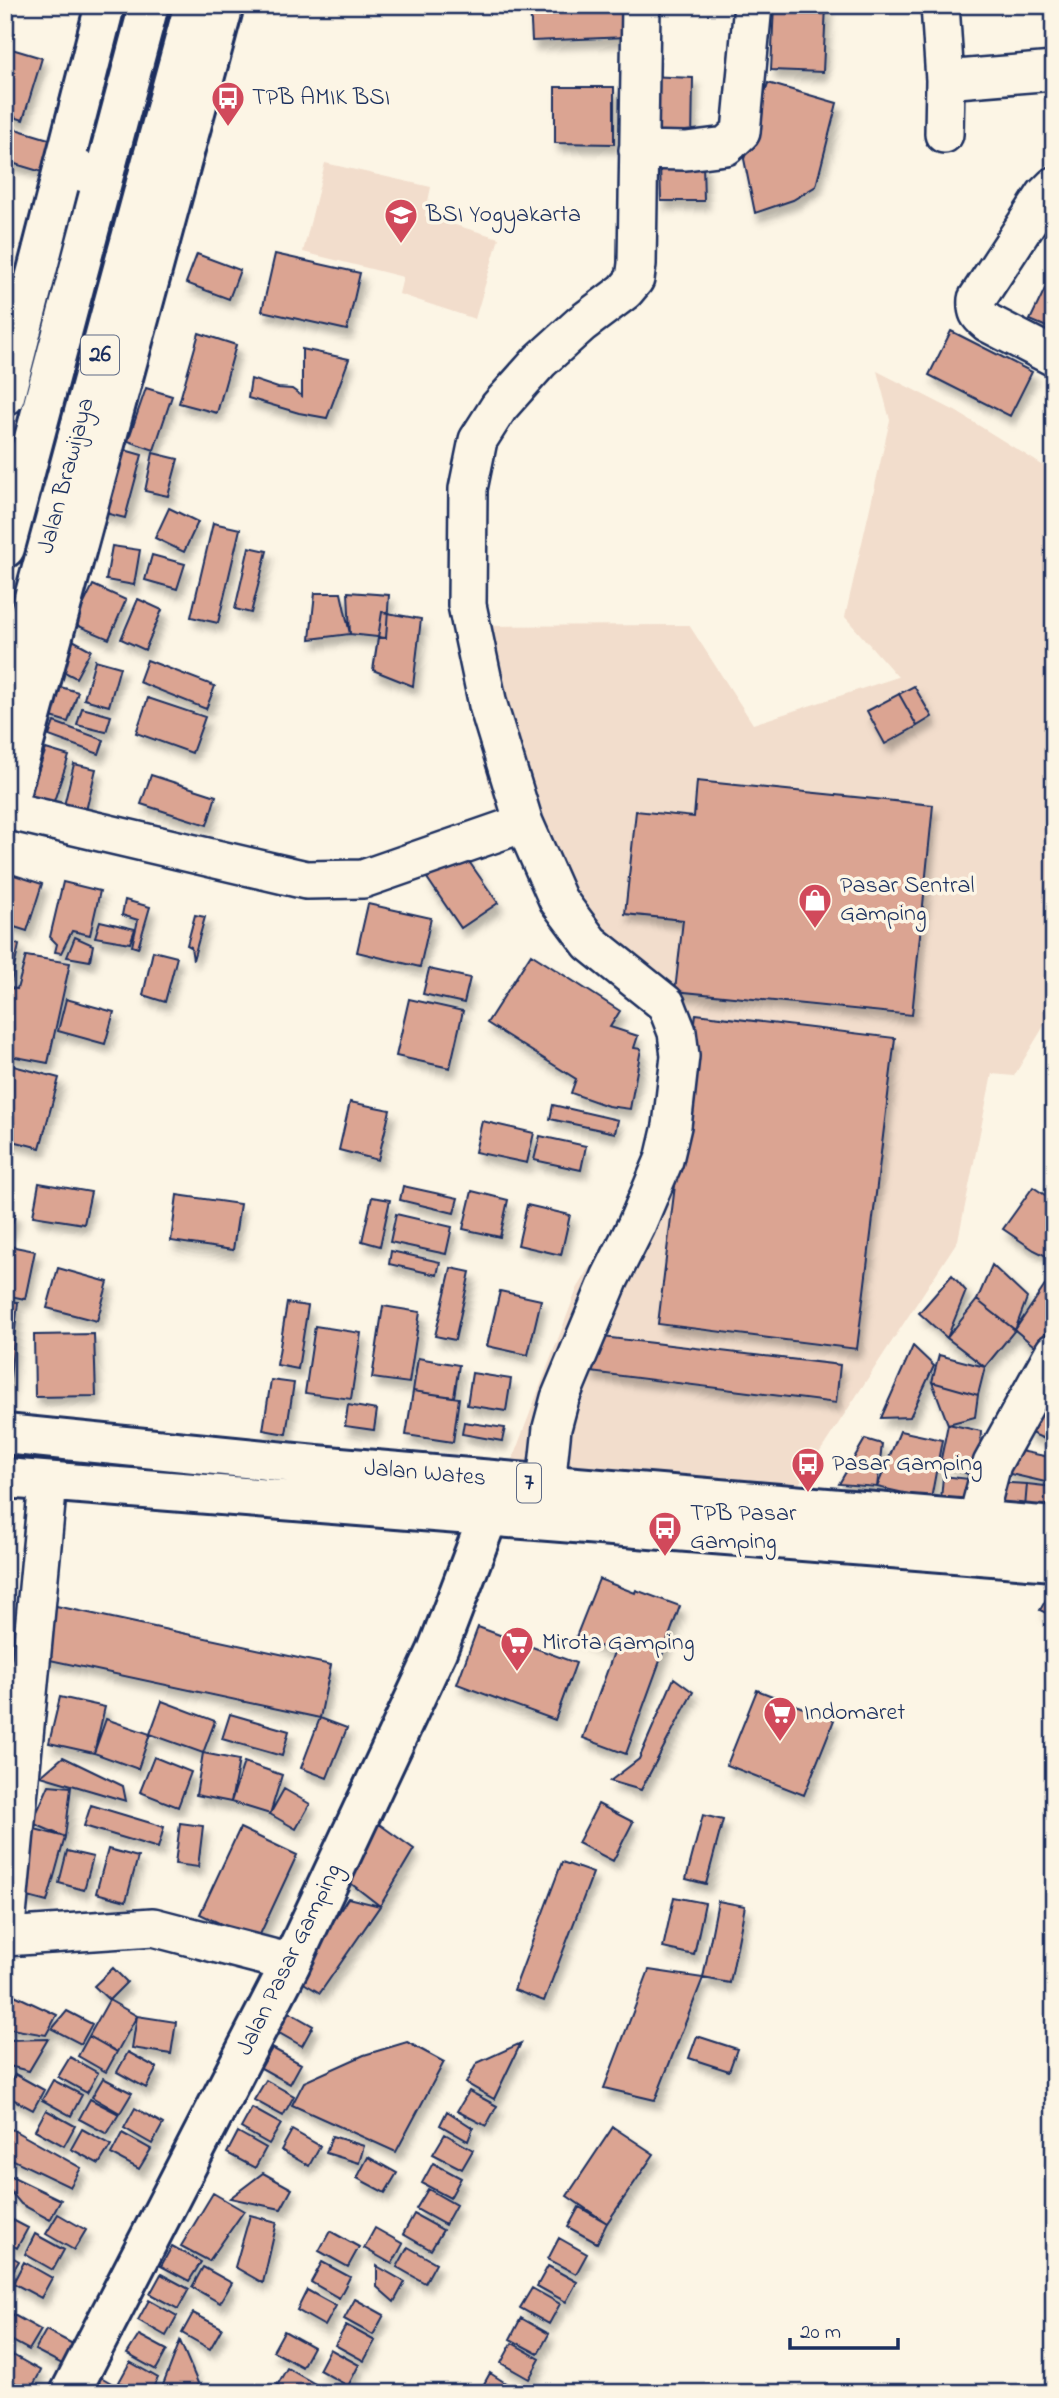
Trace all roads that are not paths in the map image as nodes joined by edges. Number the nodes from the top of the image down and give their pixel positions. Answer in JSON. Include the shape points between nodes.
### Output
{"nodes":[{"id":1,"x":105,"y":5,"type":"edge"},
{"id":2,"x":149,"y":5,"type":"edge"},
{"id":3,"x":194,"y":5,"type":"edge"},
{"id":4,"x":224,"y":5,"type":"edge"},
{"id":5,"x":641,"y":5,"type":"edge"},
{"id":6,"x":753,"y":5,"type":"edge"},
{"id":7,"x":940,"y":5,"type":"edge"},
{"id":8,"x":1054,"y":71,"type":"edge"},
{"id":9,"x":945,"y":80,"type":"junction"},
{"id":10,"x":944,"y":134,"type":"dead end"},
{"id":11,"x":638,"y":150,"type":"junction"},
{"id":12,"x":64,"y":166,"type":"junction"},
{"id":13,"x":103,"y":178,"type":"junction"},
{"id":14,"x":1054,"y":186,"type":"edge"},
{"id":15,"x":1054,"y":357,"type":"edge"},
{"id":16,"x":106,"y":385,"type":"junction"},
{"id":17,"x":5,"y":396,"type":"edge"},
{"id":18,"x":5,"y":548,"type":"edge"},
{"id":19,"x":5,"y":705,"type":"edge"},
{"id":20,"x":6,"y":811,"type":"edge"},
{"id":21,"x":524,"y":823,"type":"junction"},
{"id":22,"x":1054,"y":1352,"type":"edge"},
{"id":23,"x":5,"y":1434,"type":"edge"},
{"id":24,"x":5,"y":1478,"type":"edge"},
{"id":25,"x":48,"y":1482,"type":"junction"},
{"id":26,"x":546,"y":1485,"type":"junction"},
{"id":27,"x":488,"y":1517,"type":"junction"},
{"id":28,"x":977,"y":1521,"type":"junction"},
{"id":29,"x":1054,"y":1527,"type":"edge"},
{"id":30,"x":1054,"y":1561,"type":"edge"},
{"id":31,"x":11,"y":1803,"type":"edge"},
{"id":32,"x":291,"y":1963,"type":"junction"},
{"id":33,"x":70,"y":2393,"type":"edge"}],
"edges":[{"from":1,"to":12,"type":"main road"},
{"from":2,"to":13,"type":"main road","name":"Jalan Brawijaya","number":"26"},
{"from":3,"to":16,"type":"main road","name":"Jalan Brawijaya","number":"26"},
{"from":4,"to":16,"type":"main road"},
{"from":5,"to":11,"type":"street"},
{"from":6,"to":11,"type":"street","via":[[741,132],[726,146]]},
{"from":7,"to":9,"type":"street"},
{"from":8,"to":9,"type":"street"},
{"from":9,"to":10,"type":"street"},
{"from":11,"to":21,"type":"street","via":[[635,279],[540,361],[499,407],[478,440],[468,489],[467,605],[488,705]]},
{"from":12,"to":13,"type":"main road"},
{"from":12,"to":17,"type":"main road"},
{"from":13,"to":18,"type":"main road","name":"Jalan Brawijaya","number":"26"},
{"from":14,"to":15,"type":"street","via":[[977,299],[976,309],[988,323]]},
{"from":16,"to":19,"type":"main road","name":"Jalan Brawijaya","number":"26"},
{"from":16,"to":20,"type":"main road"},
{"from":20,"to":21,"type":"street","via":[[306,880],[363,879]]},
{"from":21,"to":26,"type":"street","via":[[558,900],[590,943],[666,1004],[680,1056],[664,1160],[560,1398]]},
{"from":22,"to":28,"type":"street","via":[[992,1464]]},
{"from":23,"to":26,"type":"main road","name":"Jalan Wates","number":"7"},
{"from":24,"to":25,"type":"main road","name":"Jalan Wates","number":"7"},
{"from":25,"to":27,"type":"main road","name":"Jalan Wates","number":"7"},
{"from":25,"to":31,"type":"street"},
{"from":26,"to":28,"type":"main road","name":"Jalan Wates","number":"7"},
{"from":27,"to":30,"type":"main road","name":"Jalan Wates","number":"7"},
{"from":27,"to":32,"type":"main road","name":"Jalan Pasar Gamping","via":[[437,1651]]},
{"from":28,"to":29,"type":"main road","name":"Jalan Wates","number":"7"},
{"from":31,"to":32,"type":"street","via":[[5,1937],[153,1927]]},
{"from":32,"to":33,"type":"main road","name":"Jalan Pasar Gamping"}]}
